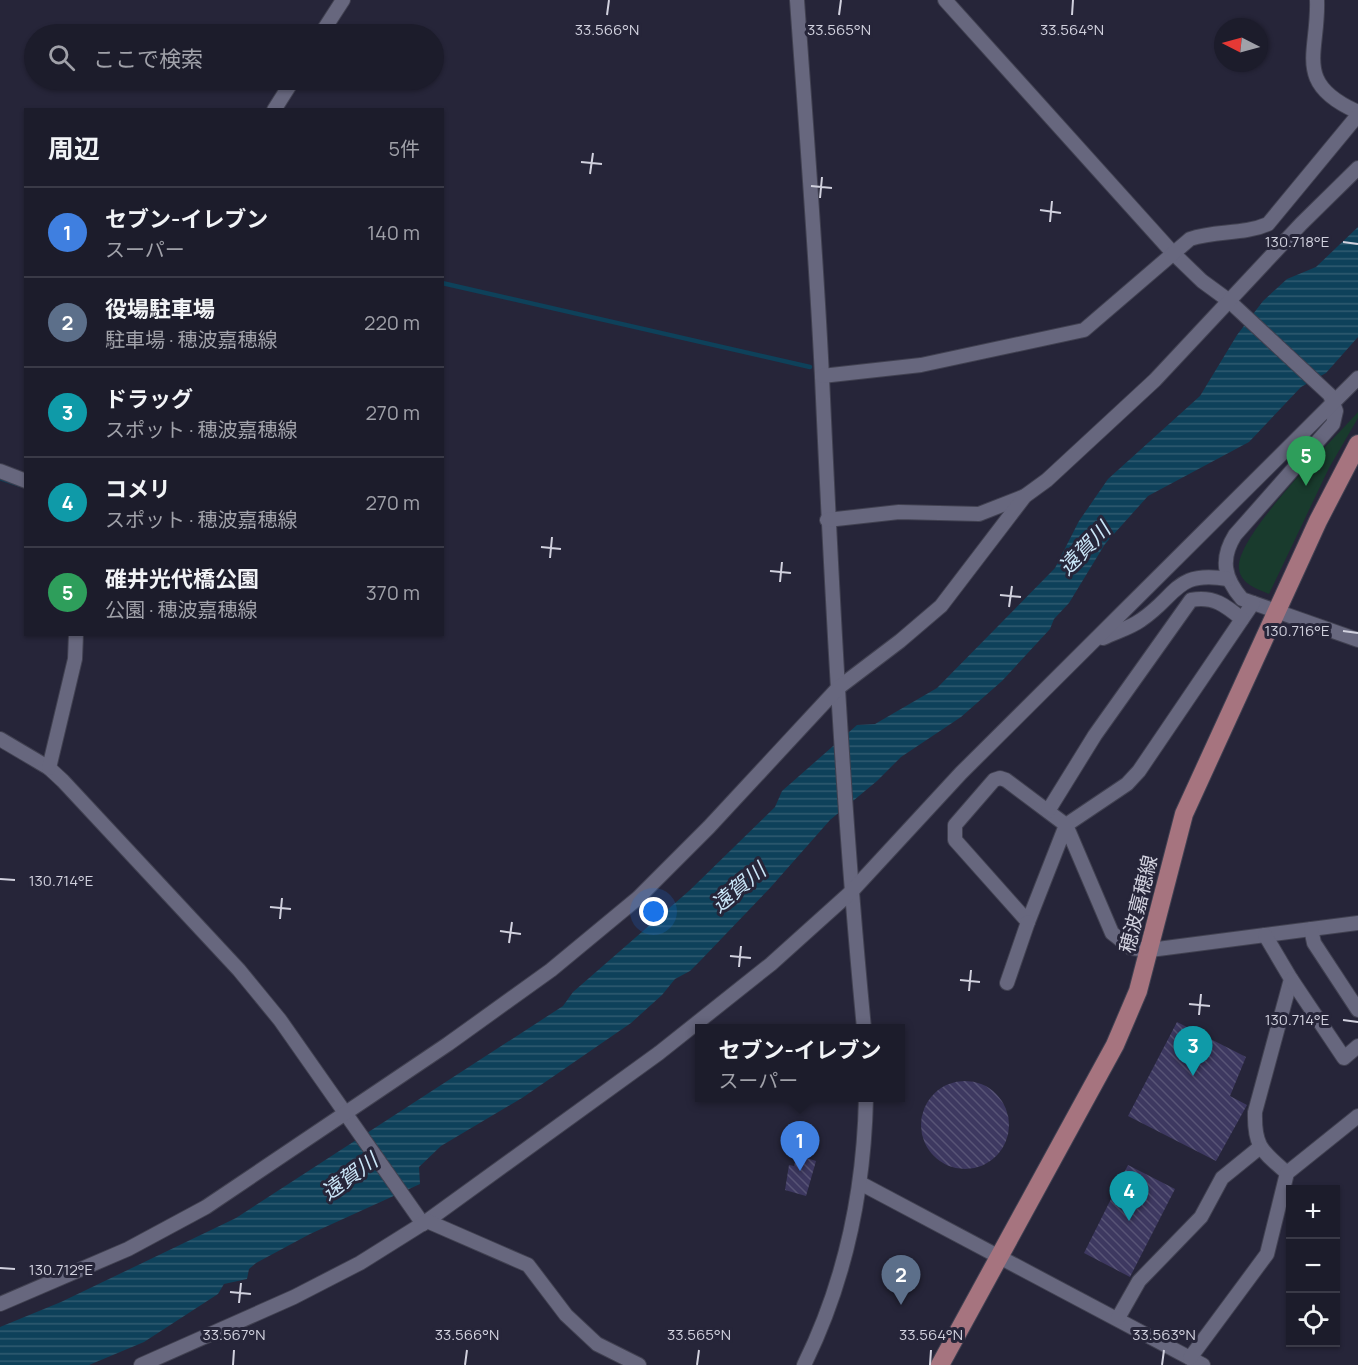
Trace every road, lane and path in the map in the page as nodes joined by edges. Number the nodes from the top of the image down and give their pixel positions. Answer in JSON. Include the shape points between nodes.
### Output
{"nodes":[{"id":1,"x":342,"y":0,"type":"edge"},
{"id":2,"x":797,"y":0,"type":"edge"},
{"id":3,"x":945,"y":0,"type":"edge"},
{"id":4,"x":1317,"y":0,"type":"edge"},
{"id":5,"x":327,"y":24,"type":"edge"},
{"id":6,"x":287,"y":90,"type":"edge"},
{"id":7,"x":275,"y":108,"type":"edge"},
{"id":8,"x":1358,"y":113,"type":"edge"},
{"id":9,"x":1358,"y":168,"type":"edge"},
{"id":10,"x":1172,"y":252,"type":"junction"},
{"id":11,"x":1232,"y":304,"type":"junction"},
{"id":12,"x":822,"y":376,"type":"junction"},
{"id":13,"x":1358,"y":378,"type":"edge"},
{"id":14,"x":1331,"y":398,"type":"junction"},
{"id":15,"x":1358,"y":444,"type":"edge"},
{"id":16,"x":0,"y":471,"type":"edge"},
{"id":17,"x":24,"y":480,"type":"edge"},
{"id":18,"x":1025,"y":496,"type":"junction"},
{"id":19,"x":827,"y":520,"type":"junction"},
{"id":20,"x":1228,"y":579,"type":"junction"},
{"id":21,"x":1253,"y":603,"type":"junction"},
{"id":22,"x":1277,"y":611,"type":"junction"},
{"id":23,"x":1242,"y":619,"type":"junction"},
{"id":24,"x":76,"y":636,"type":"edge"},
{"id":25,"x":1358,"y":640,"type":"edge"},
{"id":26,"x":1093,"y":642,"type":"junction"},
{"id":27,"x":838,"y":695,"type":"junction"},
{"id":28,"x":0,"y":739,"type":"edge"},
{"id":29,"x":49,"y":768,"type":"junction"},
{"id":30,"x":1048,"y":811,"type":"junction"},
{"id":31,"x":1066,"y":825,"type":"junction"},
{"id":32,"x":851,"y":892,"type":"junction"},
{"id":33,"x":1028,"y":922,"type":"junction"},
{"id":34,"x":1358,"y":923,"type":"edge"},
{"id":35,"x":1311,"y":929,"type":"junction"},
{"id":36,"x":1264,"y":935,"type":"junction"},
{"id":37,"x":1150,"y":950,"type":"junction"},
{"id":38,"x":1291,"y":979,"type":"junction"},
{"id":39,"x":1007,"y":983,"type":"dead end"},
{"id":40,"x":1358,"y":1011,"type":"edge"},
{"id":41,"x":695,"y":1024,"type":"edge"},
{"id":42,"x":695,"y":1024,"type":"edge"},
{"id":43,"x":864,"y":1024,"type":"edge"},
{"id":44,"x":1358,"y":1046,"type":"edge"},
{"id":45,"x":866,"y":1102,"type":"edge"},
{"id":46,"x":348,"y":1114,"type":"junction"},
{"id":47,"x":1358,"y":1116,"type":"edge"},
{"id":48,"x":1259,"y":1149,"type":"junction"},
{"id":49,"x":1287,"y":1173,"type":"junction"},
{"id":50,"x":860,"y":1183,"type":"junction"},
{"id":51,"x":423,"y":1221,"type":"junction"},
{"id":52,"x":997,"y":1257,"type":"junction"},
{"id":53,"x":0,"y":1304,"type":"edge"},
{"id":54,"x":1118,"y":1318,"type":"junction"},
{"id":55,"x":1196,"y":1362,"type":"edge"},
{"id":56,"x":141,"y":1365,"type":"edge"},
{"id":57,"x":639,"y":1365,"type":"edge"},
{"id":58,"x":804,"y":1365,"type":"edge"},
{"id":59,"x":940,"y":1365,"type":"edge"}],
"edges":[{"from":1,"to":5,"type":"street"},
{"from":2,"to":12,"type":"street"},
{"from":3,"to":10,"type":"street"},
{"from":4,"to":8,"type":"street","via":[[1311,58],[1315,73],[1327,93]]},
{"from":6,"to":7,"type":"street"},
{"from":8,"to":10,"type":"street","via":[[1268,224],[1247,231],[1205,233],[1190,238]]},
{"from":9,"to":11,"type":"street"},
{"from":10,"to":11,"type":"street"},
{"from":10,"to":12,"type":"street","via":[[1084,330],[921,365]]},
{"from":11,"to":14,"type":"street"},
{"from":11,"to":18,"type":"street","via":[[1155,380]]},
{"from":12,"to":19,"type":"street"},
{"from":13,"to":14,"type":"street"},
{"from":14,"to":20,"type":"street","via":[[1333,424],[1228,546]]},
{"from":14,"to":26,"type":"street"},
{"from":15,"to":22,"type":"main road","name":"穂波嘉穂線"},
{"from":16,"to":17,"type":"street"},
{"from":18,"to":19,"type":"street","via":[[979,514],[899,512]]},
{"from":18,"to":27,"type":"street","via":[[941,606]]},
{"from":19,"to":27,"type":"street"},
{"from":20,"to":21,"type":"street","via":[[1242,599]]},
{"from":20,"to":26,"type":"street","via":[[1206,576],[1178,585],[1141,621]]},
{"from":21,"to":22,"type":"street"},
{"from":21,"to":23,"type":"street"},
{"from":22,"to":25,"type":"street"},
{"from":22,"to":37,"type":"main road","name":"穂波嘉穂線","via":[[1184,814]]},
{"from":23,"to":30,"type":"street","via":[[1221,602],[1191,600],[1095,735]]},
{"from":23,"to":31,"type":"street","via":[[1139,771],[1127,784]]},
{"from":24,"to":29,"type":"street","via":[[75,659]]},
{"from":26,"to":32,"type":"street","via":[[961,773]]},
{"from":27,"to":32,"type":"street"},
{"from":27,"to":46,"type":"street","via":[[638,898],[551,970]]},
{"from":28,"to":29,"type":"street"},
{"from":29,"to":46,"type":"street","via":[[239,970]]},
{"from":30,"to":31,"type":"street"},
{"from":30,"to":33,"type":"street","via":[[1000,778],[955,825],[955,840]]},
{"from":31,"to":33,"type":"street"},
{"from":31,"to":37,"type":"street","via":[[1112,933],[1131,948]]},
{"from":32,"to":41,"type":"street","via":[[771,964]]},
{"from":32,"to":43,"type":"street"},
{"from":33,"to":39,"type":"street"},
{"from":34,"to":35,"type":"street"},
{"from":35,"to":36,"type":"street"},
{"from":35,"to":40,"type":"street","via":[[1314,943]]},
{"from":36,"to":37,"type":"street"},
{"from":36,"to":38,"type":"street"},
{"from":37,"to":52,"type":"main road","name":"穂波嘉穂線","via":[[1138,992],[1115,1045]]},
{"from":38,"to":44,"type":"street","via":[[1344,1058]]},
{"from":38,"to":48,"type":"street","via":[[1255,1112]]},
{"from":42,"to":51,"type":"street"},
{"from":45,"to":50,"type":"street"},
{"from":46,"to":51,"type":"street"},
{"from":46,"to":53,"type":"street","via":[[206,1207],[128,1249]]},
{"from":47,"to":49,"type":"street"},
{"from":48,"to":49,"type":"street"},
{"from":48,"to":54,"type":"street","via":[[1222,1178],[1201,1217],[1138,1281]]},
{"from":49,"to":55,"type":"street","via":[[1267,1254]]},
{"from":50,"to":52,"type":"street"},
{"from":50,"to":58,"type":"street","via":[[834,1292]]},
{"from":51,"to":56,"type":"street","via":[[360,1263],[294,1297]]},
{"from":51,"to":57,"type":"street","via":[[528,1265],[566,1315],[597,1344]]},
{"from":52,"to":54,"type":"street"},
{"from":52,"to":59,"type":"main road","name":"穂波嘉穂線"},
{"from":54,"to":55,"type":"street"}]}
